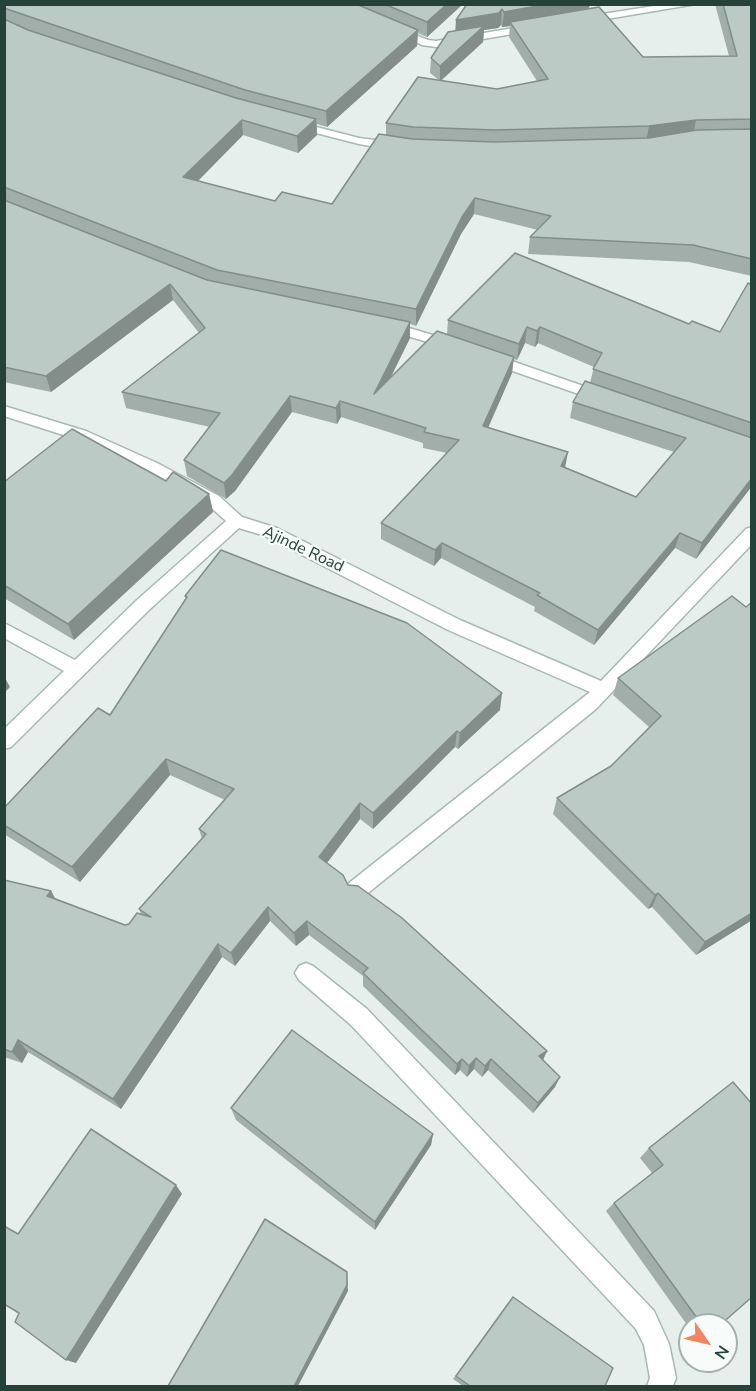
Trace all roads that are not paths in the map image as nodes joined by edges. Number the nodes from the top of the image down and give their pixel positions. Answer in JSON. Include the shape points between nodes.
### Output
{"nodes":[{"id":1,"x":691,"y":4,"type":"edge"},
{"id":2,"x":576,"y":21,"type":"edge"},
{"id":3,"x":545,"y":25,"type":"edge"},
{"id":4,"x":384,"y":26,"type":"edge"},
{"id":5,"x":285,"y":122,"type":"edge"},
{"id":6,"x":412,"y":149,"type":"edge"},
{"id":7,"x":376,"y":322,"type":"edge"},
{"id":8,"x":620,"y":403,"type":"edge"},
{"id":9,"x":4,"y":411,"type":"edge"},
{"id":10,"x":236,"y":521,"type":"junction"},
{"id":11,"x":752,"y":533,"type":"edge"},
{"id":12,"x":4,"y":630,"type":"edge"},
{"id":13,"x":77,"y":670,"type":"junction"},
{"id":14,"x":603,"y":690,"type":"junction"},
{"id":15,"x":4,"y":741,"type":"edge"},
{"id":16,"x":356,"y":890,"type":"edge"},
{"id":17,"x":306,"y":973,"type":"dead end"},
{"id":18,"x":660,"y":1386,"type":"edge"}],
"edges":[{"from":1,"to":2,"type":"street"},
{"from":3,"to":4,"type":"street","via":[[436,44]]},
{"from":5,"to":6,"type":"street","via":[[359,141]]},
{"from":7,"to":8,"type":"street"},
{"from":9,"to":10,"type":"street","name":"Ajinde Road","via":[[81,435],[152,467],[213,500]]},
{"from":10,"to":13,"type":"street"},
{"from":10,"to":14,"type":"street","name":"Ajinde Road","via":[[271,532],[454,625]]},
{"from":11,"to":14,"type":"street"},
{"from":12,"to":13,"type":"street"},
{"from":13,"to":15,"type":"street"},
{"from":14,"to":16,"type":"street"},
{"from":17,"to":18,"type":"street","via":[[358,1017],[645,1320],[656,1344],[663,1378]]}]}
